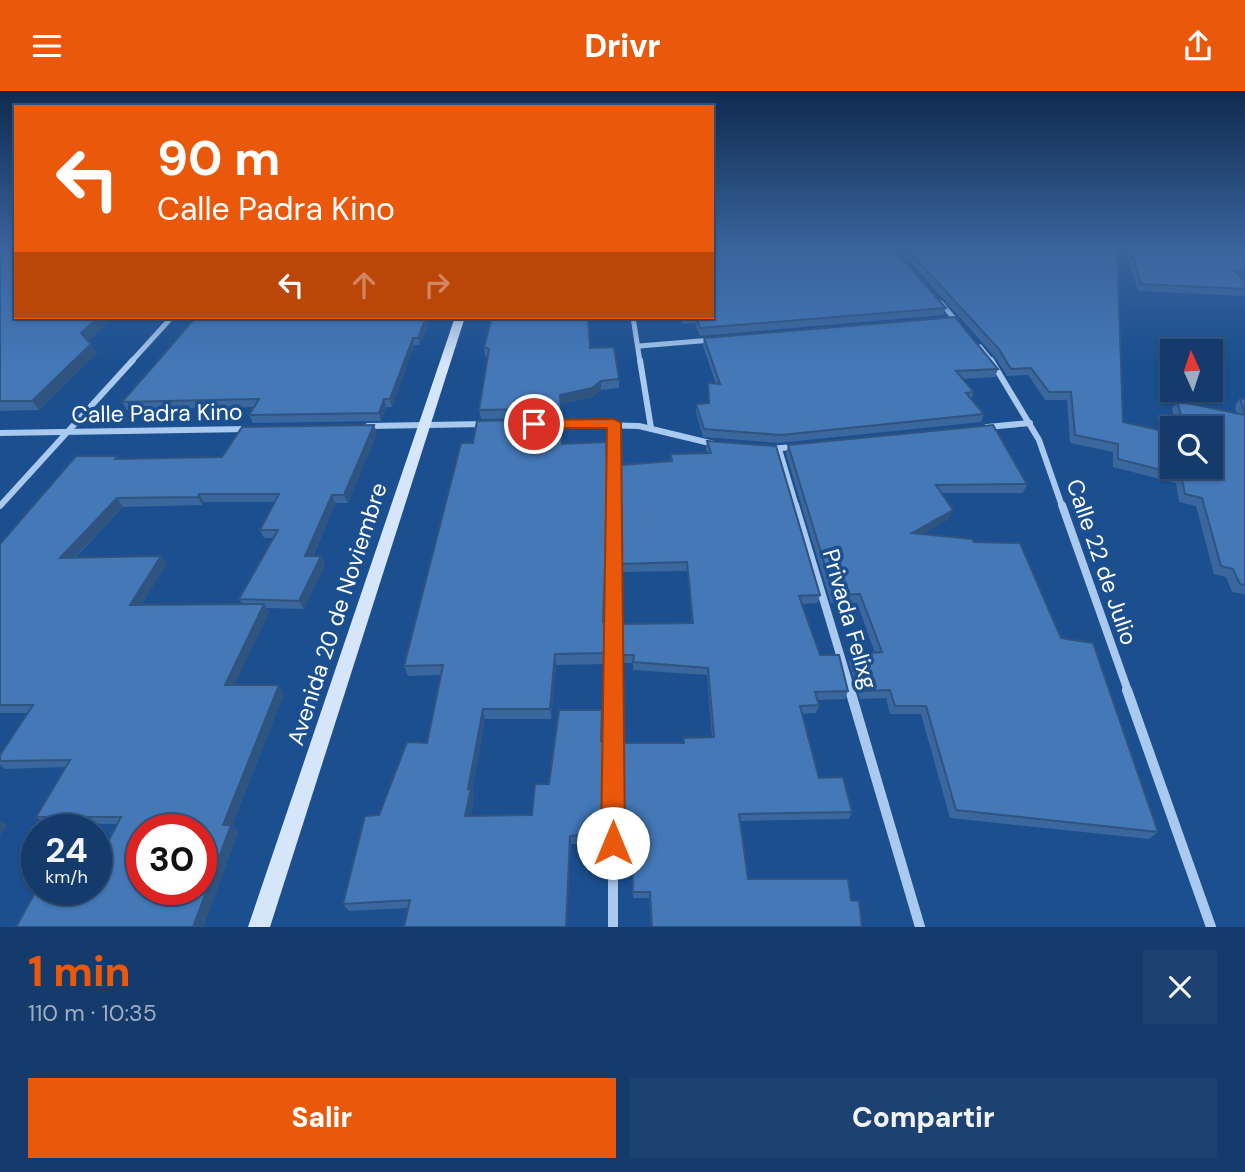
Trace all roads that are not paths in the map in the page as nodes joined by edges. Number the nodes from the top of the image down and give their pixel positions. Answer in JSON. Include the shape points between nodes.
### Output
{"nodes":[{"id":1,"x":937,"y":298,"type":"edge"},
{"id":2,"x":170,"y":319,"type":"edge"},
{"id":3,"x":459,"y":319,"type":"edge"},
{"id":4,"x":633,"y":319,"type":"edge"},
{"id":5,"x":955,"y":319,"type":"junction"},
{"id":6,"x":941,"y":320,"type":"edge"},
{"id":7,"x":964,"y":329,"type":"edge"},
{"id":8,"x":722,"y":339,"type":"edge"},
{"id":9,"x":972,"y":339,"type":"edge"},
{"id":10,"x":639,"y":346,"type":"junction"},
{"id":11,"x":614,"y":423,"type":"junction"},
{"id":12,"x":1030,"y":423,"type":"junction"},
{"id":13,"x":493,"y":424,"type":"edge"},
{"id":14,"x":547,"y":424,"type":"edge"},
{"id":15,"x":426,"y":425,"type":"junction"},
{"id":16,"x":357,"y":426,"type":"edge"},
{"id":17,"x":260,"y":428,"type":"edge"},
{"id":18,"x":651,"y":428,"type":"junction"},
{"id":19,"x":977,"y":428,"type":"edge"},
{"id":20,"x":0,"y":433,"type":"edge"},
{"id":21,"x":67,"y":433,"type":"junction"},
{"id":22,"x":719,"y":444,"type":"edge"},
{"id":23,"x":806,"y":446,"type":"edge"},
{"id":24,"x":760,"y":448,"type":"edge"},
{"id":25,"x":779,"y":449,"type":"junction"},
{"id":26,"x":0,"y":506,"type":"edge"},
{"id":27,"x":259,"y":927,"type":"edge"},
{"id":28,"x":613,"y":927,"type":"edge"},
{"id":29,"x":920,"y":927,"type":"edge"},
{"id":30,"x":1210,"y":927,"type":"edge"}],
"edges":[{"from":1,"to":5,"type":"street"},
{"from":2,"to":21,"type":"street"},
{"from":3,"to":15,"type":"street","name":"Avenida 20 de Noviembre"},
{"from":4,"to":10,"type":"street"},
{"from":5,"to":6,"type":"street"},
{"from":5,"to":7,"type":"street"},
{"from":8,"to":10,"type":"street"},
{"from":9,"to":12,"type":"street","name":"Calle 22 de Julio","via":[[998,368]]},
{"from":10,"to":18,"type":"street"},
{"from":11,"to":14,"type":"street"},
{"from":11,"to":18,"type":"street"},
{"from":11,"to":28,"type":"street"},
{"from":12,"to":19,"type":"street"},
{"from":12,"to":30,"type":"street","name":"Calle 22 de Julio"},
{"from":13,"to":15,"type":"street"},
{"from":15,"to":16,"type":"street"},
{"from":15,"to":27,"type":"street","name":"Avenida 20 de Noviembre"},
{"from":17,"to":21,"type":"street","name":"Calle Padra Kino"},
{"from":18,"to":22,"type":"street","via":[[692,442]]},
{"from":20,"to":21,"type":"street","name":"Calle Padra Kino"},
{"from":21,"to":26,"type":"street"},
{"from":23,"to":25,"type":"street"},
{"from":24,"to":25,"type":"street"},
{"from":25,"to":29,"type":"street","name":"Privada Felixg"}]}
